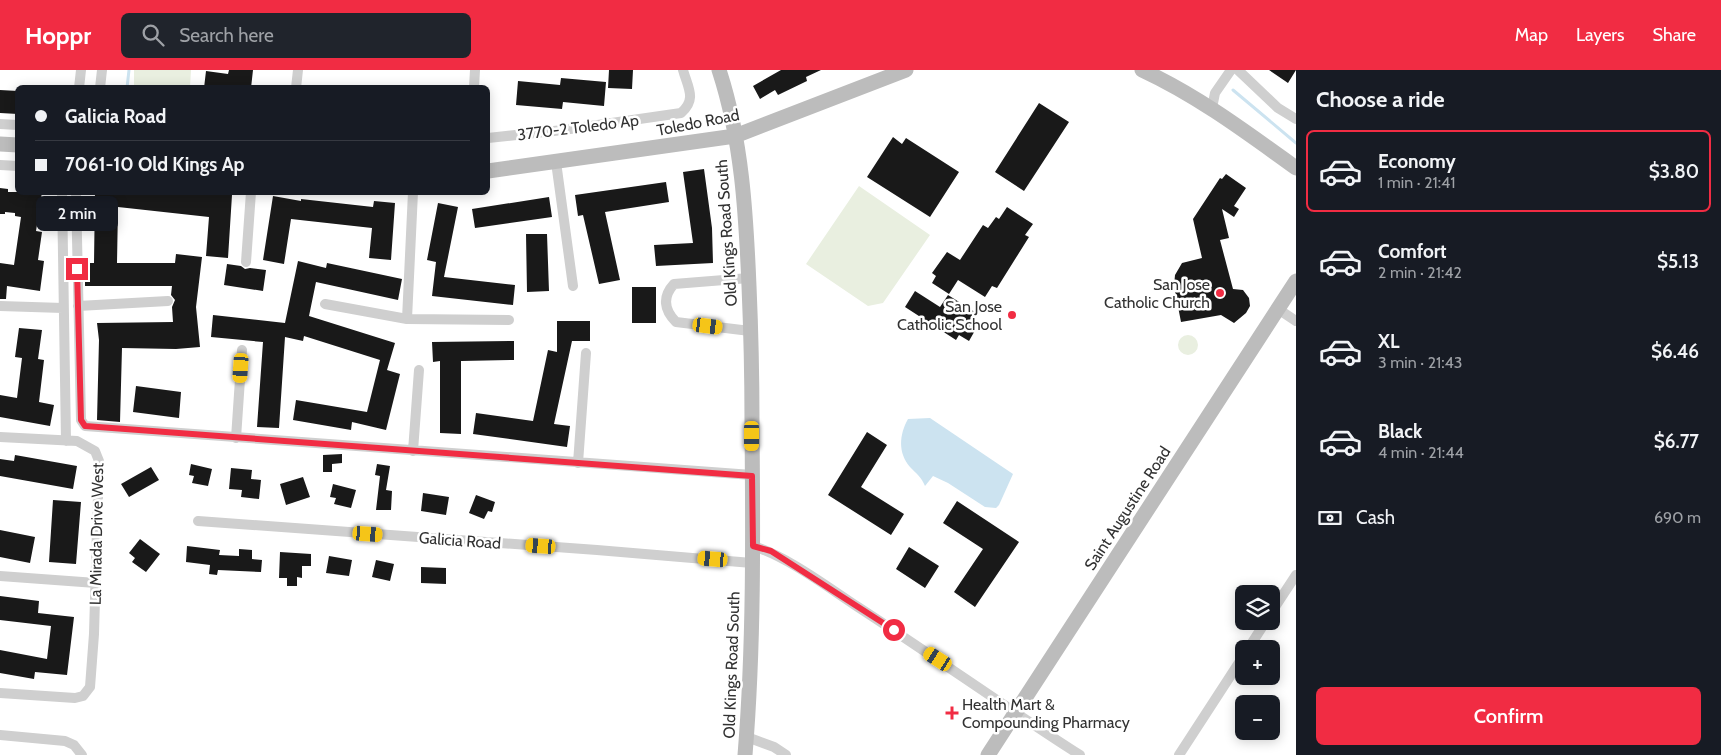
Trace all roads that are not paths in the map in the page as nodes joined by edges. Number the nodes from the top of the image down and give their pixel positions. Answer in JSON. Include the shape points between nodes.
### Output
{"nodes":[{"id":1,"x":81,"y":70,"type":"edge"},
{"id":2,"x":102,"y":70,"type":"edge"},
{"id":3,"x":298,"y":70,"type":"edge"},
{"id":4,"x":475,"y":70,"type":"edge"},
{"id":5,"x":683,"y":70,"type":"edge"},
{"id":6,"x":719,"y":70,"type":"edge"},
{"id":7,"x":906,"y":70,"type":"edge"},
{"id":8,"x":1142,"y":70,"type":"edge"},
{"id":9,"x":1231,"y":70,"type":"edge"},
{"id":10,"x":1238,"y":70,"type":"edge"},
{"id":11,"x":79,"y":85,"type":"edge"},
{"id":12,"x":100,"y":85,"type":"edge"},
{"id":13,"x":296,"y":85,"type":"edge"},
{"id":14,"x":474,"y":85,"type":"edge"},
{"id":15,"x":1212,"y":108,"type":"junction"},
{"id":16,"x":1296,"y":119,"type":"edge"},
{"id":17,"x":0,"y":124,"type":"edge"},
{"id":18,"x":15,"y":125,"type":"edge"},
{"id":19,"x":735,"y":136,"type":"junction"},
{"id":20,"x":490,"y":138,"type":"edge"},
{"id":21,"x":0,"y":144,"type":"edge"},
{"id":22,"x":15,"y":145,"type":"edge"},
{"id":23,"x":556,"y":162,"type":"junction"},
{"id":24,"x":0,"y":165,"type":"edge"},
{"id":25,"x":15,"y":166,"type":"edge"},
{"id":26,"x":1296,"y":168,"type":"edge"},
{"id":27,"x":490,"y":171,"type":"edge"},
{"id":28,"x":62,"y":195,"type":"edge"},
{"id":29,"x":76,"y":195,"type":"edge"},
{"id":30,"x":251,"y":195,"type":"edge"},
{"id":31,"x":413,"y":195,"type":"edge"},
{"id":32,"x":246,"y":262,"type":"dead end"},
{"id":33,"x":749,"y":278,"type":"junction"},
{"id":34,"x":1296,"y":281,"type":"edge"},
{"id":35,"x":573,"y":286,"type":"dead end"},
{"id":36,"x":168,"y":301,"type":"dead end"},
{"id":37,"x":325,"y":304,"type":"dead end"},
{"id":38,"x":0,"y":306,"type":"edge"},
{"id":39,"x":78,"y":306,"type":"junction"},
{"id":40,"x":63,"y":308,"type":"junction"},
{"id":41,"x":1278,"y":309,"type":"junction"},
{"id":42,"x":407,"y":319,"type":"junction"},
{"id":43,"x":508,"y":320,"type":"dead end"},
{"id":44,"x":1296,"y":321,"type":"edge"},
{"id":45,"x":750,"y":331,"type":"junction"},
{"id":46,"x":242,"y":350,"type":"dead end"},
{"id":47,"x":586,"y":353,"type":"dead end"},
{"id":48,"x":420,"y":370,"type":"dead end"},
{"id":49,"x":0,"y":437,"type":"edge"},
{"id":50,"x":236,"y":438,"type":"junction"},
{"id":51,"x":66,"y":440,"type":"junction"},
{"id":52,"x":413,"y":451,"type":"junction"},
{"id":53,"x":578,"y":463,"type":"junction"},
{"id":54,"x":752,"y":476,"type":"junction"},
{"id":55,"x":198,"y":522,"type":"dead end"},
{"id":56,"x":753,"y":546,"type":"junction"},
{"id":57,"x":752,"y":563,"type":"junction"},
{"id":58,"x":1296,"y":575,"type":"edge"},
{"id":59,"x":0,"y":576,"type":"edge"},
{"id":60,"x":96,"y":583,"type":"junction"},
{"id":61,"x":1280,"y":599,"type":"edge"},
{"id":62,"x":1235,"y":669,"type":"edge"},
{"id":63,"x":0,"y":693,"type":"edge"},
{"id":64,"x":1016,"y":713,"type":"junction"},
{"id":65,"x":0,"y":735,"type":"edge"},
{"id":66,"x":747,"y":738,"type":"junction"},
{"id":67,"x":82,"y":755,"type":"edge"},
{"id":68,"x":745,"y":755,"type":"edge"},
{"id":69,"x":786,"y":755,"type":"edge"},
{"id":70,"x":988,"y":755,"type":"edge"},
{"id":71,"x":1080,"y":755,"type":"edge"},
{"id":72,"x":1179,"y":755,"type":"edge"}],
"edges":[{"from":1,"to":11,"type":"street"},
{"from":2,"to":12,"type":"street"},
{"from":3,"to":13,"type":"street"},
{"from":4,"to":14,"type":"street"},
{"from":5,"to":20,"type":"street","name":"3770-2 Toledo Ap","via":[[691,100],[681,113]]},
{"from":6,"to":19,"type":"street","name":"Old Kings Road South","via":[[729,100]]},
{"from":7,"to":19,"type":"street","name":"Toledo Road"},
{"from":8,"to":15,"type":"street"},
{"from":9,"to":15,"type":"street","via":[[1215,93]]},
{"from":10,"to":16,"type":"street","via":[[1278,108]]},
{"from":15,"to":26,"type":"street"},
{"from":17,"to":18,"type":"street"},
{"from":19,"to":23,"type":"street","name":"Toledo Road"},
{"from":19,"to":33,"type":"street","name":"Old Kings Road South","via":[[745,206]]},
{"from":21,"to":22,"type":"street"},
{"from":23,"to":27,"type":"street","name":"Toledo Road"},
{"from":23,"to":35,"type":"street"},
{"from":24,"to":25,"type":"street"},
{"from":28,"to":40,"type":"street"},
{"from":29,"to":39,"type":"street"},
{"from":30,"to":32,"type":"street"},
{"from":31,"to":42,"type":"street"},
{"from":33,"to":45,"type":"street","name":"Old Kings Road South"},
{"from":33,"to":45,"type":"street","via":[[674,284],[666,298],[669,315],[676,322]]},
{"from":34,"to":41,"type":"street","name":"Saint Augustine Road"},
{"from":36,"to":39,"type":"street"},
{"from":37,"to":42,"type":"street"},
{"from":38,"to":40,"type":"street"},
{"from":39,"to":50,"type":"street","via":[[81,420],[85,426]]},
{"from":40,"to":51,"type":"street"},
{"from":41,"to":44,"type":"street"},
{"from":41,"to":64,"type":"street","name":"Saint Augustine Road"},
{"from":42,"to":43,"type":"street"},
{"from":45,"to":54,"type":"street","name":"Old Kings Road South"},
{"from":46,"to":50,"type":"street"},
{"from":47,"to":53,"type":"street"},
{"from":48,"to":52,"type":"street"},
{"from":49,"to":51,"type":"street","name":"La Mirada Drive West"},
{"from":50,"to":52,"type":"street"},
{"from":51,"to":60,"type":"street","name":"La Mirada Drive West","via":[[77,440],[95,451],[99,461]]},
{"from":52,"to":53,"type":"street"},
{"from":53,"to":54,"type":"street"},
{"from":54,"to":56,"type":"street","name":"Old Kings Road South"},
{"from":55,"to":57,"type":"street","name":"Galicia Road"},
{"from":56,"to":57,"type":"street","name":"Old Kings Road South"},
{"from":56,"to":64,"type":"street","via":[[771,551]]},
{"from":57,"to":66,"type":"street","name":"Old Kings Road South"},
{"from":58,"to":61,"type":"street"},
{"from":59,"to":60,"type":"street"},
{"from":60,"to":63,"type":"street","name":"La Mirada Drive West","via":[[90,687],[82,696],[75,698]]},
{"from":62,"to":72,"type":"street"},
{"from":64,"to":70,"type":"street","name":"Saint Augustine Road"},
{"from":64,"to":71,"type":"street"},
{"from":65,"to":67,"type":"street","via":[[65,741],[74,744]]},
{"from":66,"to":68,"type":"street","name":"Old Kings Road South"},
{"from":66,"to":69,"type":"street","via":[[774,747]]}]}
